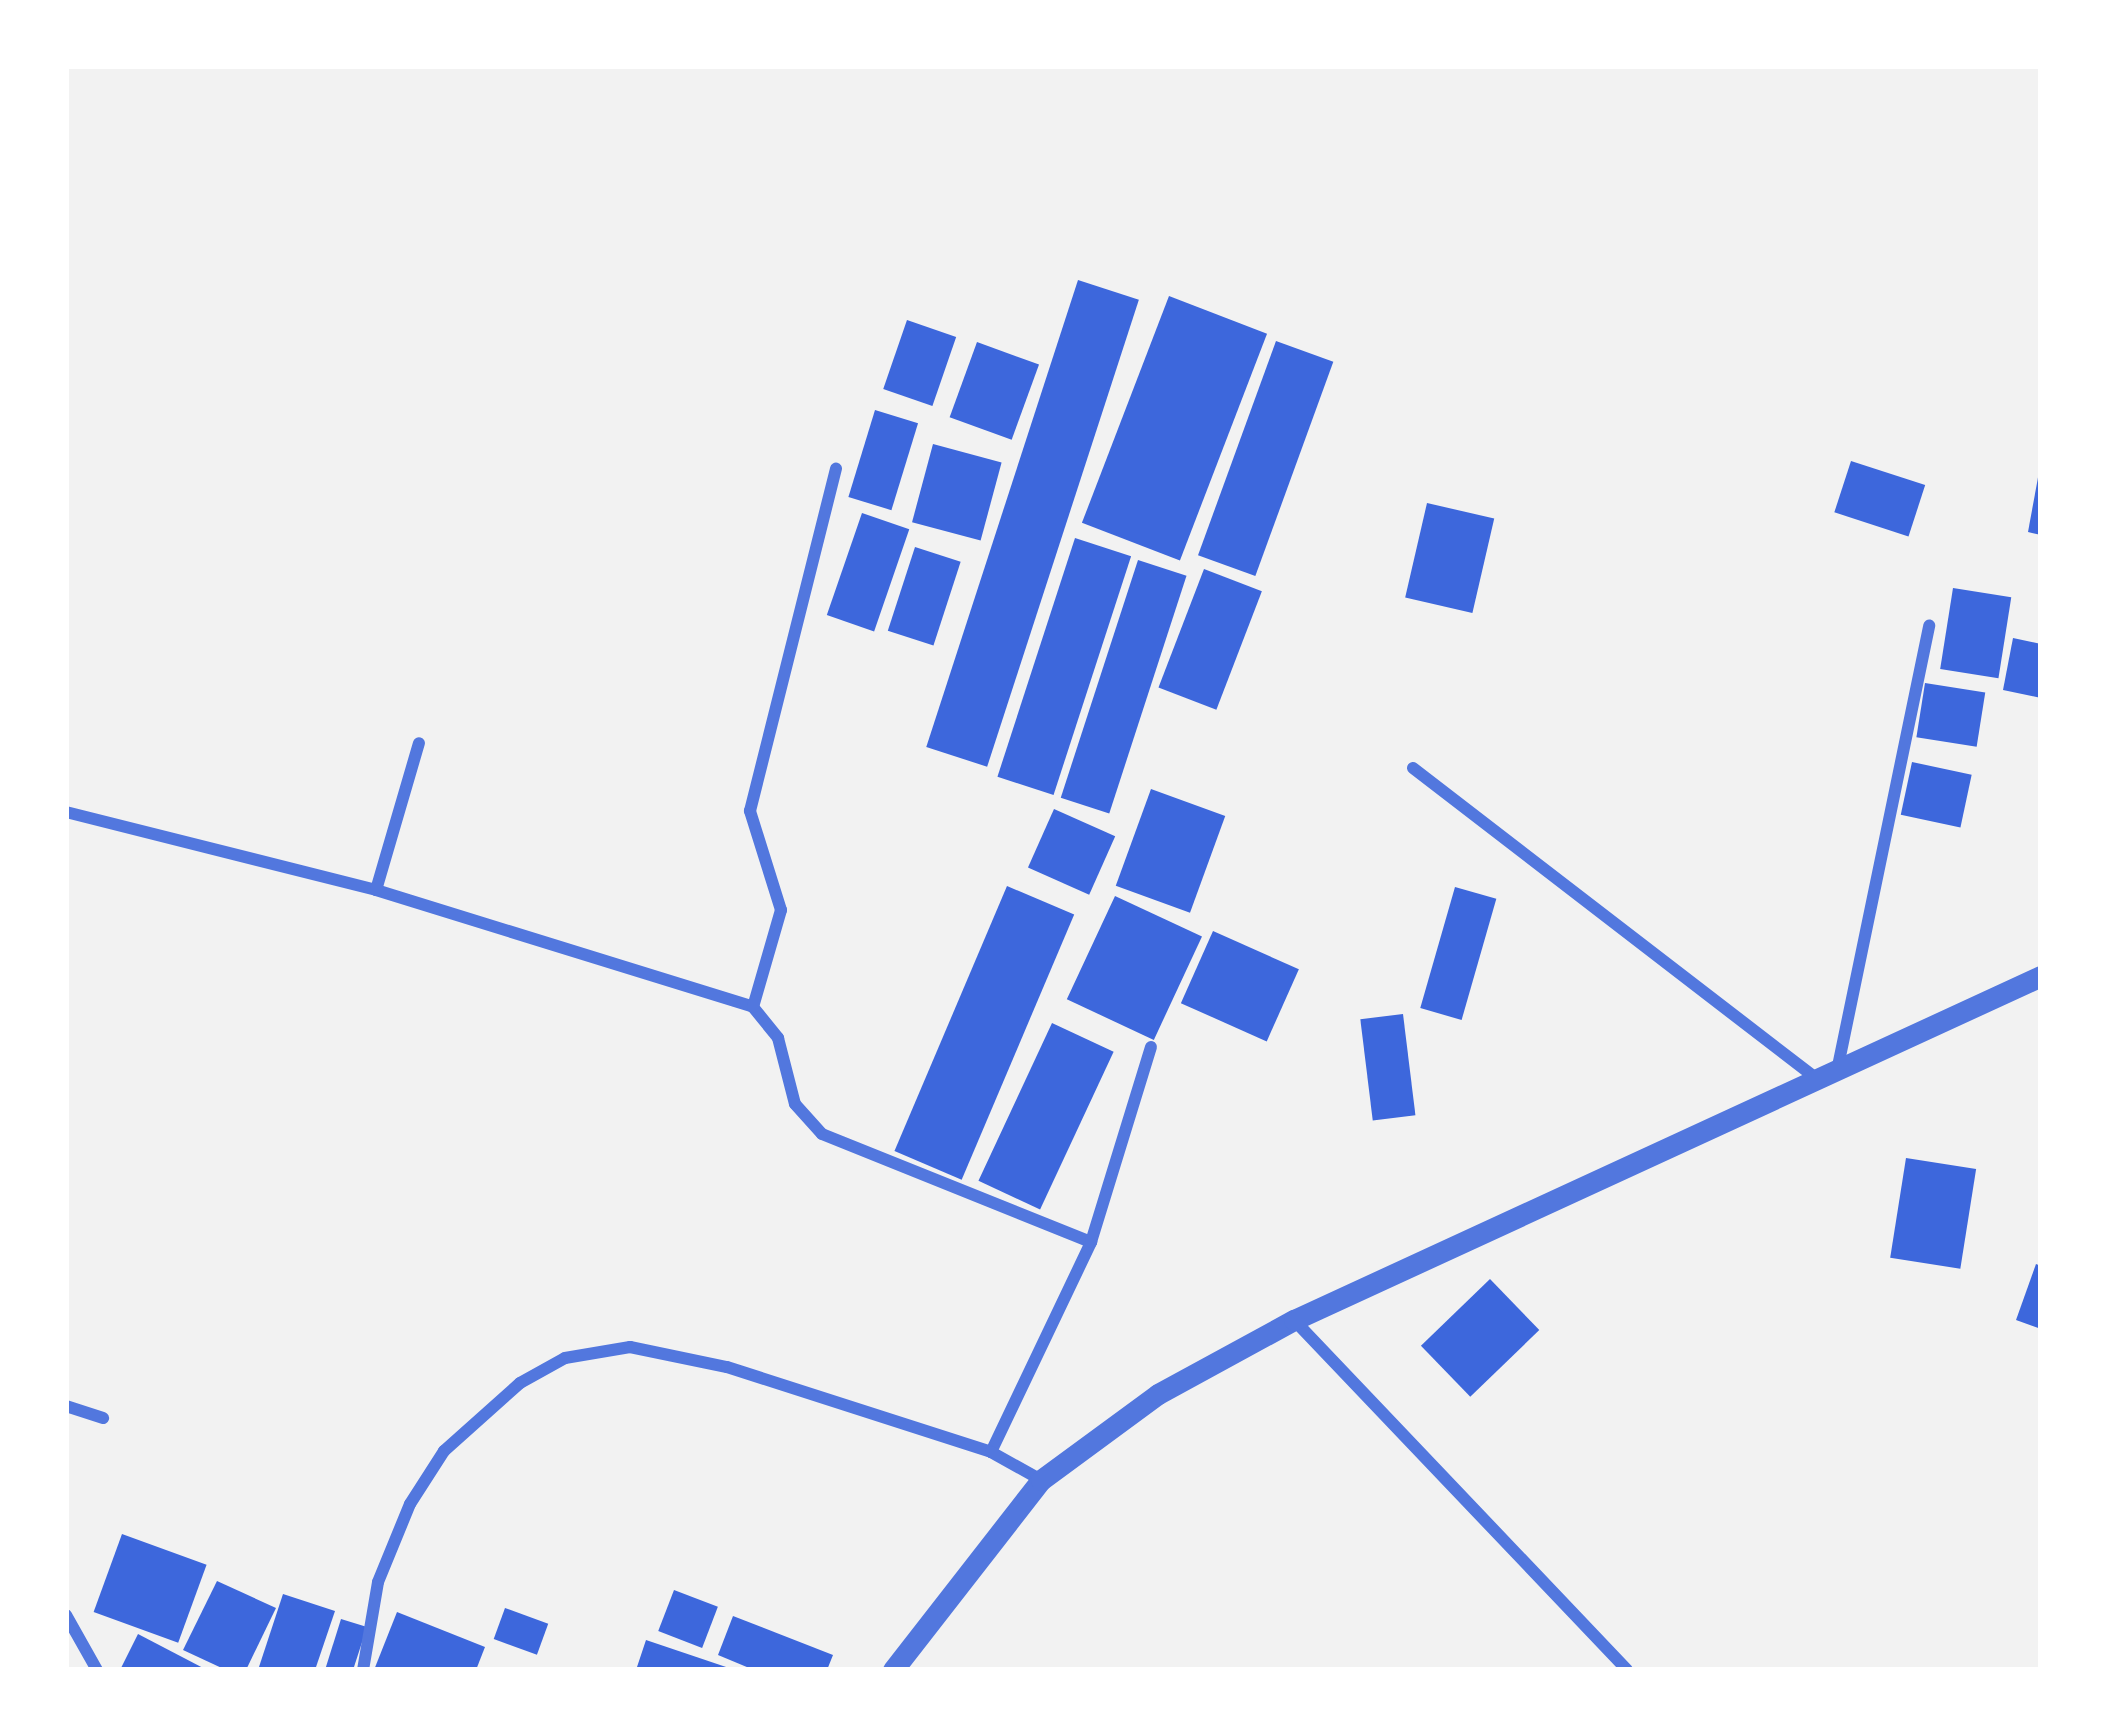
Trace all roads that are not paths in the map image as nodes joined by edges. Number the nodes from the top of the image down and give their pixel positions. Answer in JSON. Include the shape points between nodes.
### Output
{"nodes":[{"id":1,"x":836,"y":469,"type":"dead end"},
{"id":2,"x":1929,"y":625,"type":"dead end"},
{"id":3,"x":418,"y":743,"type":"dead end"},
{"id":4,"x":1413,"y":769,"type":"dead end"},
{"id":5,"x":66,"y":812,"type":"edge"},
{"id":6,"x":376,"y":890,"type":"junction"},
{"id":7,"x":2041,"y":976,"type":"edge"},
{"id":8,"x":754,"y":1007,"type":"junction"},
{"id":9,"x":1151,"y":1047,"type":"dead end"},
{"id":10,"x":1827,"y":1076,"type":"junction"},
{"id":11,"x":1091,"y":1242,"type":"junction"},
{"id":12,"x":1294,"y":1320,"type":"junction"},
{"id":13,"x":66,"y":1406,"type":"edge"},
{"id":14,"x":103,"y":1418,"type":"dead end"},
{"id":15,"x":991,"y":1452,"type":"junction"},
{"id":16,"x":1041,"y":1480,"type":"junction"},
{"id":17,"x":66,"y":1615,"type":"edge"},
{"id":18,"x":97,"y":1670,"type":"edge"},
{"id":19,"x":363,"y":1670,"type":"edge"},
{"id":20,"x":893,"y":1670,"type":"edge"},
{"id":21,"x":1627,"y":1670,"type":"edge"}],
"edges":[{"from":1,"to":8,"type":"street","via":[[750,811],[781,910]]},
{"from":2,"to":10,"type":"street"},
{"from":3,"to":6,"type":"street"},
{"from":4,"to":10,"type":"street"},
{"from":5,"to":6,"type":"street"},
{"from":6,"to":8,"type":"street"},
{"from":7,"to":10,"type":"street"},
{"from":8,"to":11,"type":"street","via":[[778,1038],[795,1104],[822,1134]]},
{"from":9,"to":11,"type":"street"},
{"from":10,"to":12,"type":"street"},
{"from":11,"to":15,"type":"street"},
{"from":12,"to":16,"type":"street","via":[[1159,1394]]},
{"from":12,"to":21,"type":"street"},
{"from":13,"to":14,"type":"street"},
{"from":15,"to":16,"type":"street"},
{"from":15,"to":19,"type":"street","via":[[727,1367],[630,1348],[565,1358],[520,1383],[444,1451],[410,1504],[378,1582]]},
{"from":16,"to":20,"type":"street"},
{"from":17,"to":18,"type":"street"}]}
